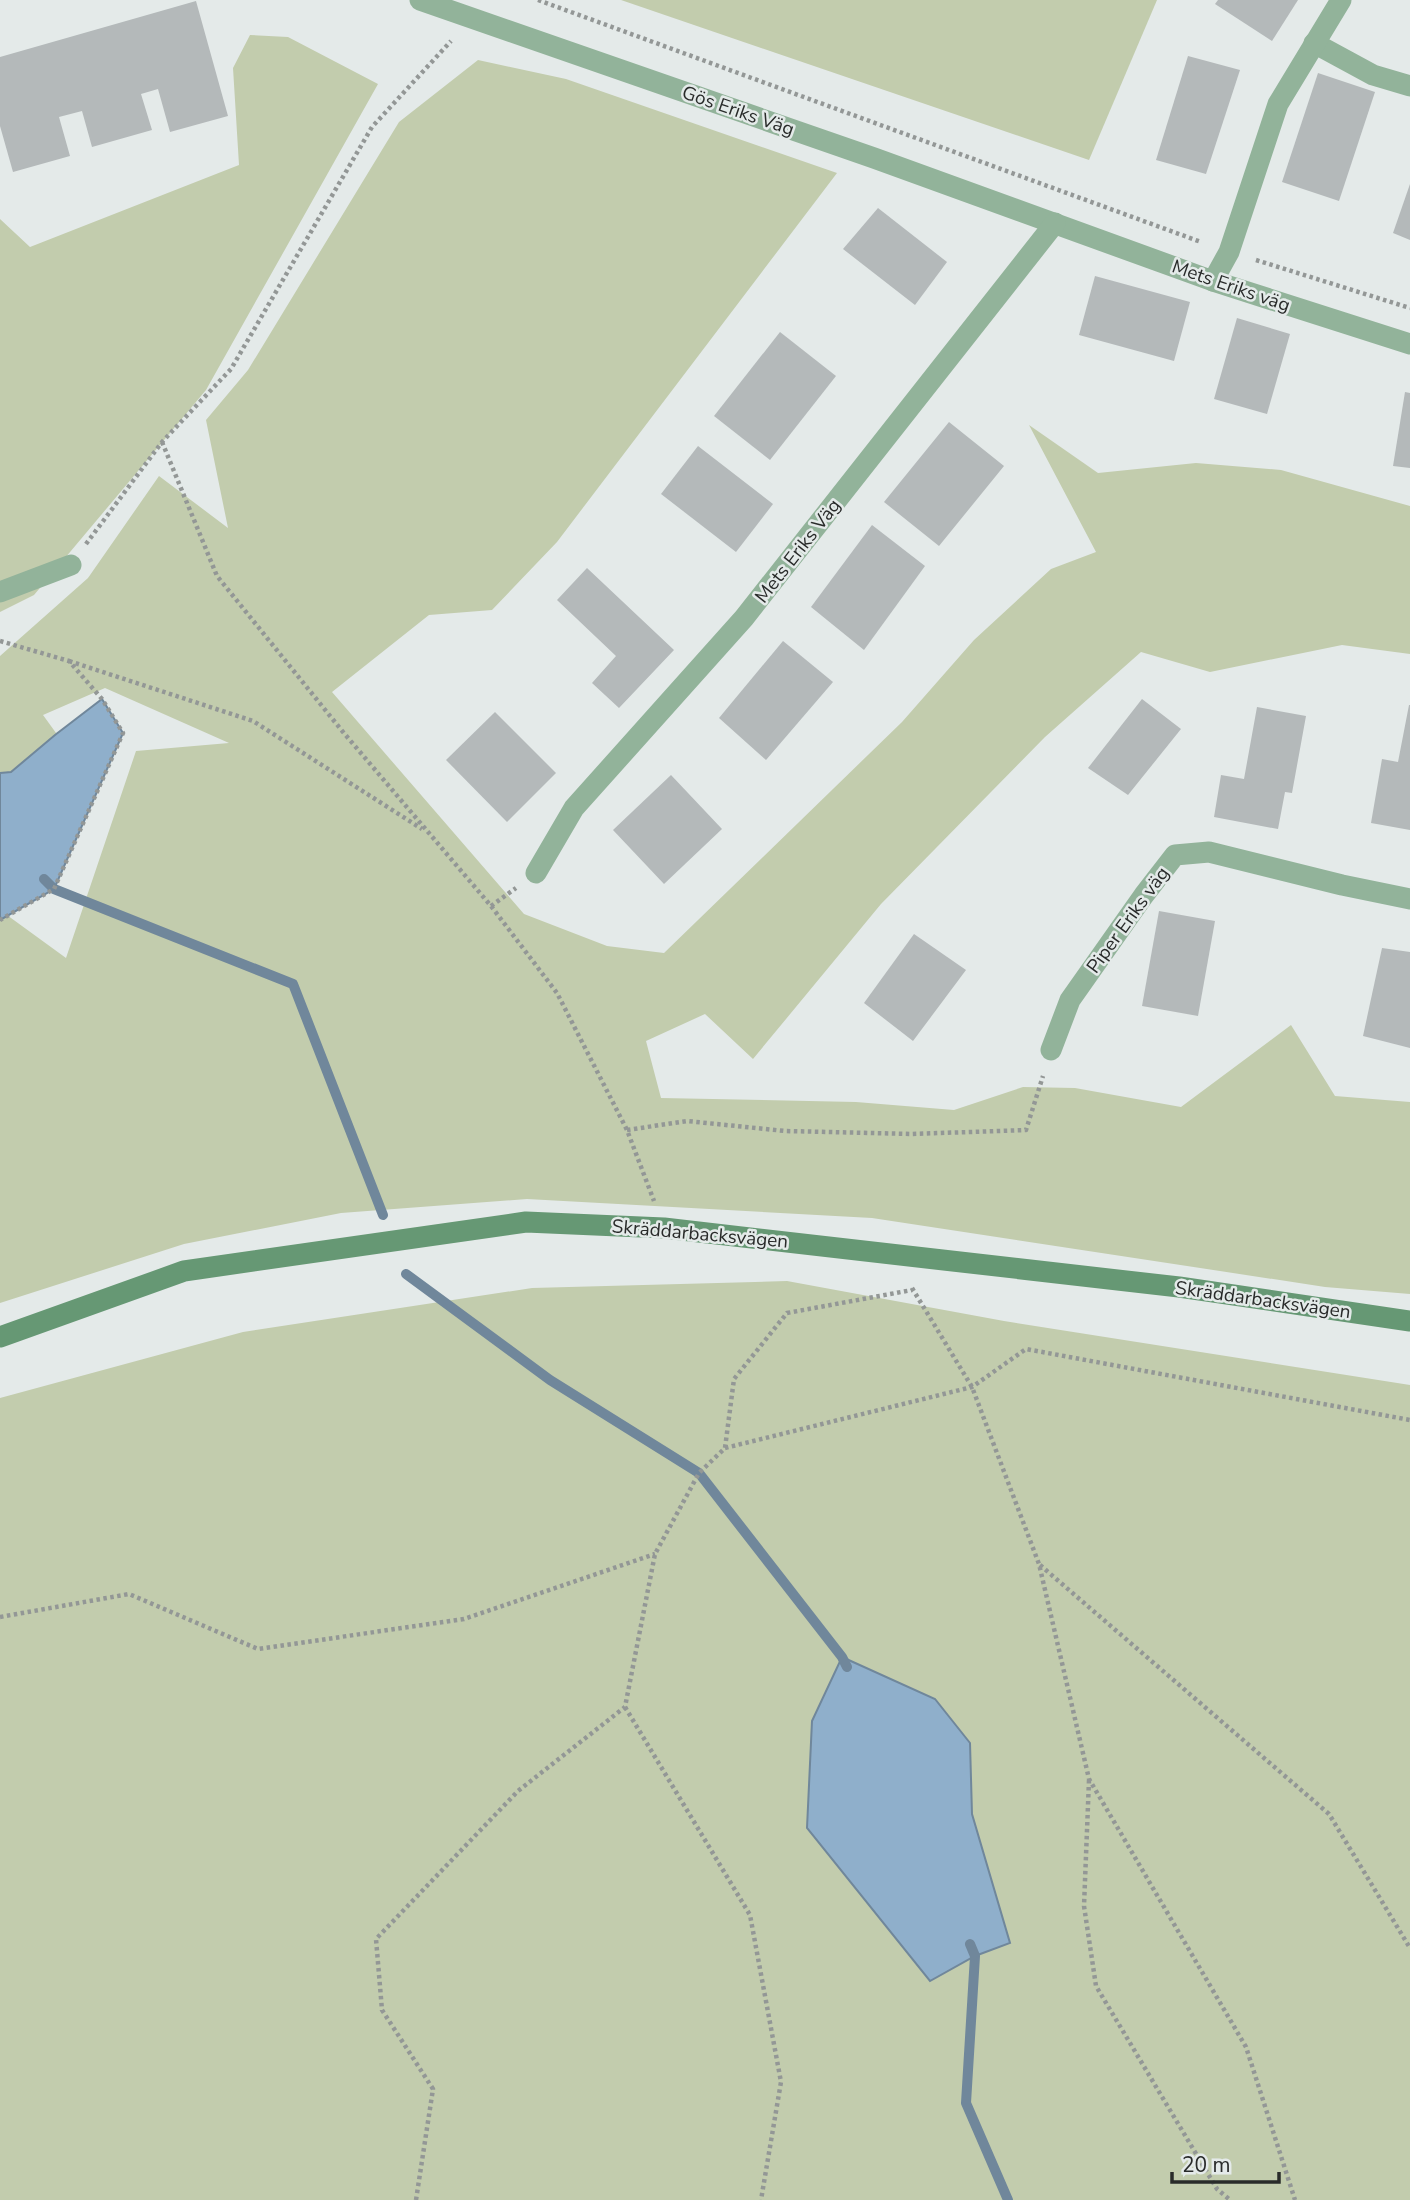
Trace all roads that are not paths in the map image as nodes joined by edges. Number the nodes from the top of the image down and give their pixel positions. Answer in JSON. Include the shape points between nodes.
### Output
{"nodes":[{"id":1,"x":420,"y":0,"type":"edge"},
{"id":2,"x":1341,"y":0,"type":"edge"},
{"id":3,"x":1314,"y":43,"type":"junction"},
{"id":4,"x":1410,"y":86,"type":"edge"},
{"id":5,"x":1055,"y":223,"type":"junction"},
{"id":6,"x":1213,"y":281,"type":"junction"},
{"id":7,"x":1410,"y":344,"type":"edge"},
{"id":8,"x":71,"y":565,"type":"road end"},
{"id":9,"x":0,"y":592,"type":"edge"},
{"id":10,"x":536,"y":873,"type":"dead end"},
{"id":11,"x":1410,"y":899,"type":"edge"},
{"id":12,"x":1051,"y":1050,"type":"road end"},
{"id":13,"x":1410,"y":1321,"type":"edge"},
{"id":14,"x":0,"y":1337,"type":"edge"}],
"edges":[{"from":1,"to":5,"type":"street","name":"Gös Eriks Väg"},
{"from":2,"to":3,"type":"street"},
{"from":3,"to":4,"type":"street","via":[[1373,75]]},
{"from":3,"to":6,"type":"street","via":[[1278,104],[1229,252]]},
{"from":5,"to":6,"type":"street","name":"Mets Eriks väg"},
{"from":5,"to":10,"type":"street","name":"Mets Eriks Väg","via":[[744,618],[574,808]]},
{"from":6,"to":7,"type":"street","name":"Mets Eriks väg"},
{"from":8,"to":9,"type":"street"},
{"from":11,"to":12,"type":"street","name":"Piper Eriks väg","via":[[1209,852],[1175,855],[1070,1000]]},
{"from":13,"to":14,"type":"street","name":"Skräddarbacksvägen","via":[[1179,1287],[664,1228],[526,1222],[184,1271]]}]}
